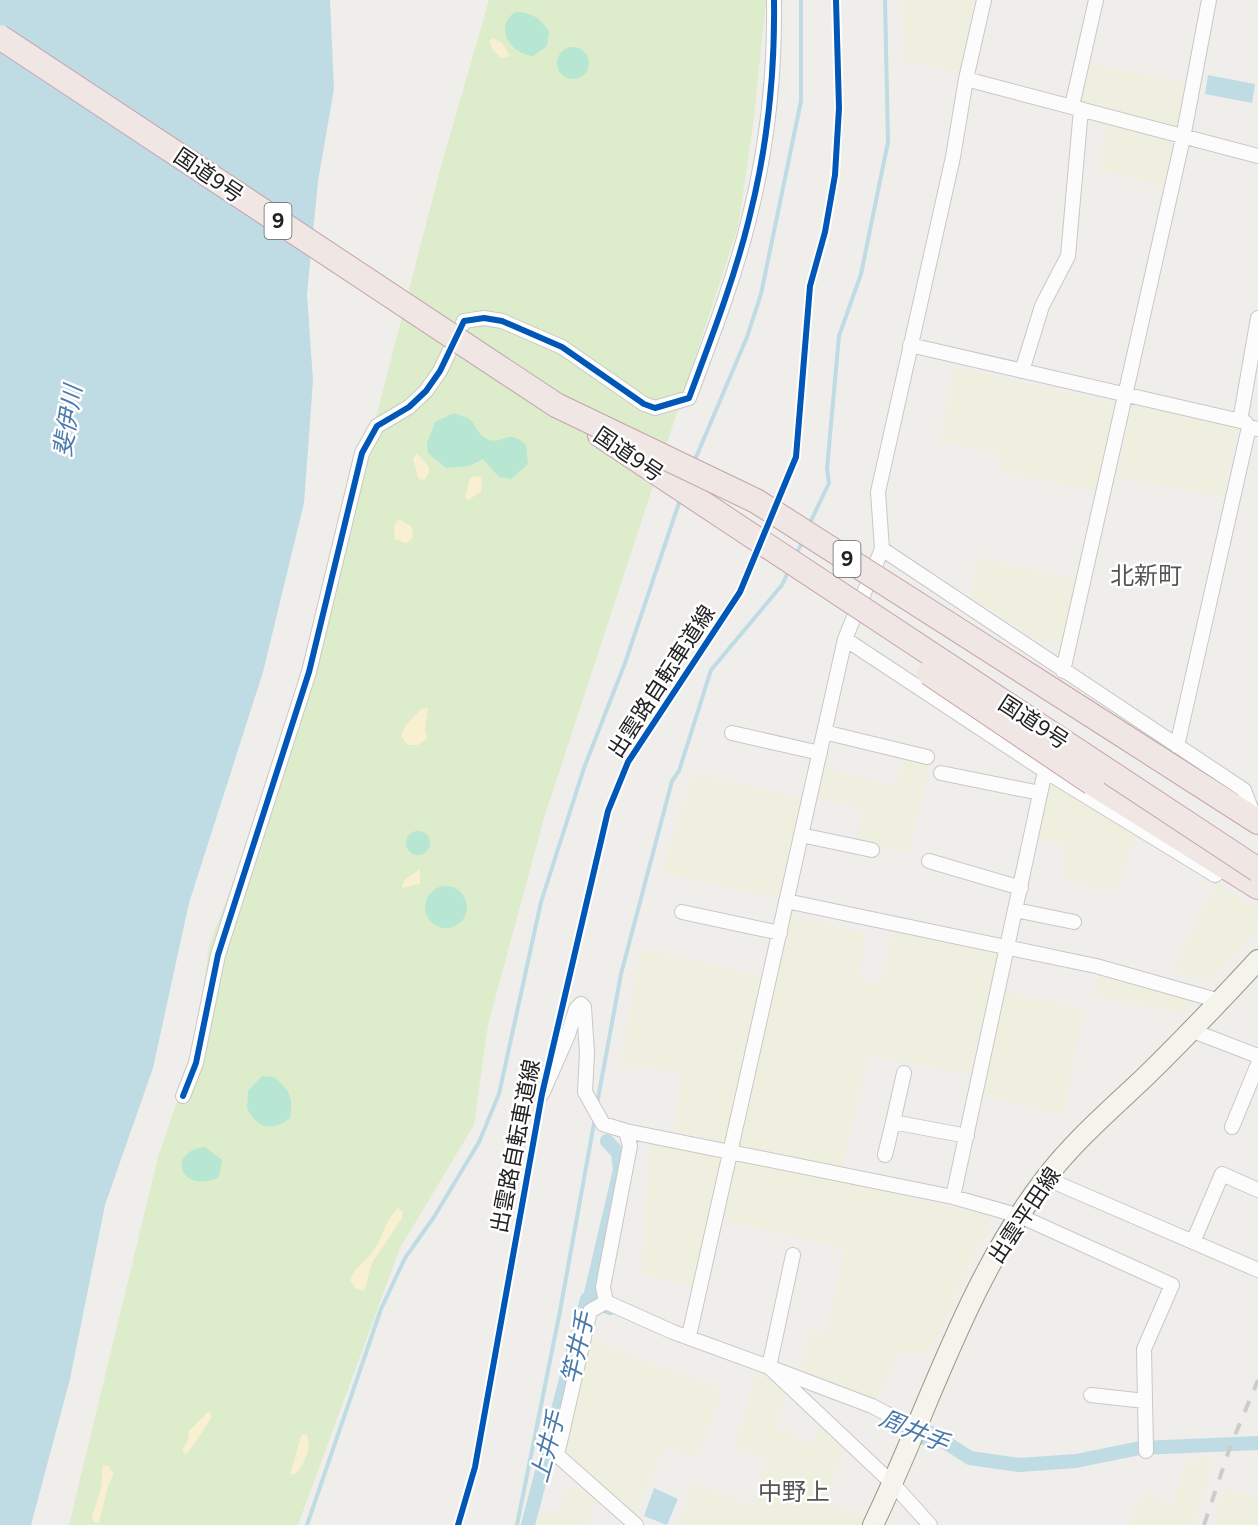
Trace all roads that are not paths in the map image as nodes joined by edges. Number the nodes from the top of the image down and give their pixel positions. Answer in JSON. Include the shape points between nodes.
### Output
{"nodes":[{"id":1,"x":774,"y":0,"type":"edge"},
{"id":2,"x":984,"y":0,"type":"edge"},
{"id":3,"x":1096,"y":0,"type":"edge"},
{"id":4,"x":1209,"y":0,"type":"edge"},
{"id":5,"x":0,"y":37,"type":"edge"},
{"id":6,"x":966,"y":79,"type":"junction"},
{"id":7,"x":1076,"y":107,"type":"junction"},
{"id":8,"x":1183,"y":138,"type":"junction"},
{"id":9,"x":1258,"y":156,"type":"edge"},
{"id":10,"x":1257,"y":326,"type":"edge"},
{"id":11,"x":910,"y":345,"type":"junction"},
{"id":12,"x":1022,"y":371,"type":"junction"},
{"id":13,"x":1125,"y":395,"type":"junction"},
{"id":14,"x":556,"y":405,"type":"junction"},
{"id":15,"x":1249,"y":426,"type":"edge"},
{"id":16,"x":734,"y":524,"type":"junction"},
{"id":17,"x":882,"y":549,"type":"junction"},
{"id":18,"x":845,"y":639,"type":"junction"},
{"id":19,"x":1063,"y":671,"type":"junction"},
{"id":20,"x":824,"y":732,"type":"junction"},
{"id":21,"x":732,"y":733,"type":"dead end"},
{"id":22,"x":1177,"y":746,"type":"junction"},
{"id":23,"x":820,"y":753,"type":"junction"},
{"id":24,"x":927,"y":757,"type":"dead end"},
{"id":25,"x":1045,"y":771,"type":"junction"},
{"id":26,"x":941,"y":773,"type":"dead end"},
{"id":27,"x":1041,"y":793,"type":"junction"},
{"id":28,"x":1255,"y":812,"type":"edge"},
{"id":29,"x":801,"y":835,"type":"junction"},
{"id":30,"x":872,"y":850,"type":"dead end"},
{"id":31,"x":929,"y":861,"type":"dead end"},
{"id":32,"x":1226,"y":867,"type":"junction"},
{"id":33,"x":1258,"y":870,"type":"edge"},
{"id":34,"x":1258,"y":886,"type":"edge"},
{"id":35,"x":1021,"y":888,"type":"junction"},
{"id":36,"x":786,"y":901,"type":"junction"},
{"id":37,"x":1016,"y":910,"type":"junction"},
{"id":38,"x":682,"y":912,"type":"dead end"},
{"id":39,"x":1074,"y":922,"type":"dead end"},
{"id":40,"x":780,"y":933,"type":"junction"},
{"id":41,"x":1008,"y":949,"type":"junction"},
{"id":42,"x":1258,"y":960,"type":"edge"},
{"id":43,"x":1220,"y":1001,"type":"junction"},
{"id":44,"x":1193,"y":1030,"type":"junction"},
{"id":45,"x":1258,"y":1056,"type":"edge"},
{"id":46,"x":1258,"y":1064,"type":"edge"},
{"id":47,"x":904,"y":1073,"type":"dead end"},
{"id":48,"x":542,"y":1094,"type":"dead end"},
{"id":49,"x":183,"y":1096,"type":"dead end"},
{"id":50,"x":893,"y":1122,"type":"junction"},
{"id":51,"x":1232,"y":1127,"type":"dead end"},
{"id":52,"x":626,"y":1131,"type":"junction"},
{"id":53,"x":966,"y":1136,"type":"junction"},
{"id":54,"x":732,"y":1152,"type":"junction"},
{"id":55,"x":885,"y":1155,"type":"dead end"},
{"id":56,"x":1045,"y":1178,"type":"junction"},
{"id":57,"x":1258,"y":1190,"type":"edge"},
{"id":58,"x":953,"y":1197,"type":"junction"},
{"id":59,"x":1020,"y":1216,"type":"junction"},
{"id":60,"x":1193,"y":1242,"type":"junction"},
{"id":61,"x":794,"y":1255,"type":"dead end"},
{"id":62,"x":1258,"y":1270,"type":"edge"},
{"id":63,"x":606,"y":1302,"type":"junction"},
{"id":64,"x":689,"y":1336,"type":"junction"},
{"id":65,"x":769,"y":1367,"type":"junction"},
{"id":66,"x":1091,"y":1395,"type":"dead end"},
{"id":67,"x":1145,"y":1401,"type":"junction"},
{"id":68,"x":916,"y":1429,"type":"junction"},
{"id":69,"x":1146,"y":1451,"type":"dead end"},
{"id":70,"x":893,"y":1484,"type":"junction"},
{"id":71,"x":636,"y":1525,"type":"edge"},
{"id":72,"x":873,"y":1525,"type":"edge"},
{"id":73,"x":930,"y":1525,"type":"edge"}],
"edges":[{"from":1,"to":49,"type":"street","via":[[767,109],[750,218],[689,398],[655,408],[562,347],[502,321],[464,321],[426,391],[409,407],[377,426],[362,453],[309,672],[218,955],[196,1063]]},
{"from":2,"to":6,"type":"street"},
{"from":3,"to":7,"type":"street"},
{"from":4,"to":8,"type":"street"},
{"from":5,"to":14,"type":"highway","name":"国道9号","number":"9","bridge":true},
{"from":6,"to":7,"type":"street"},
{"from":6,"to":11,"type":"street"},
{"from":7,"to":8,"type":"street"},
{"from":7,"to":12,"type":"street","via":[[1068,256],[1042,306]]},
{"from":8,"to":9,"type":"street"},
{"from":8,"to":13,"type":"street"},
{"from":10,"to":15,"type":"street"},
{"from":11,"to":12,"type":"street"},
{"from":11,"to":17,"type":"street","via":[[878,492]]},
{"from":12,"to":13,"type":"street"},
{"from":13,"to":15,"type":"street"},
{"from":13,"to":19,"type":"street"},
{"from":14,"to":16,"type":"highway","name":"国道9号","number":"9","bridge":true},
{"from":14,"to":28,"type":"highway","number":"9","bridge":true,"via":[[756,501],[1124,736]]},
{"from":15,"to":22,"type":"street"},
{"from":16,"to":32,"type":"highway","number":"9","bridge":true,"via":[[852,620],[1092,783]]},
{"from":16,"to":33,"type":"highway","name":"国道9号","number":"9","bridge":true},
{"from":17,"to":18,"type":"street"},
{"from":17,"to":19,"type":"street"},
{"from":18,"to":20,"type":"street"},
{"from":18,"to":25,"type":"street"},
{"from":19,"to":22,"type":"street"},
{"from":20,"to":23,"type":"street"},
{"from":20,"to":24,"type":"street"},
{"from":21,"to":23,"type":"street"},
{"from":22,"to":28,"type":"street","via":[[1244,790]]},
{"from":23,"to":29,"type":"street"},
{"from":25,"to":27,"type":"street"},
{"from":25,"to":32,"type":"street","via":[[1215,875]]},
{"from":26,"to":27,"type":"street"},
{"from":27,"to":35,"type":"street"},
{"from":29,"to":30,"type":"street"},
{"from":29,"to":36,"type":"street"},
{"from":31,"to":35,"type":"street"},
{"from":32,"to":34,"type":"highway","number":"9"},
{"from":35,"to":37,"type":"street"},
{"from":36,"to":40,"type":"street"},
{"from":36,"to":41,"type":"street"},
{"from":37,"to":39,"type":"street"},
{"from":37,"to":41,"type":"street"},
{"from":38,"to":40,"type":"street"},
{"from":40,"to":54,"type":"street"},
{"from":41,"to":43,"type":"street","via":[[1096,966]]},
{"from":41,"to":53,"type":"street"},
{"from":42,"to":43,"type":"main road","name":"出雲平田線"},
{"from":43,"to":44,"type":"main road","name":"出雲平田線"},
{"from":44,"to":45,"type":"street"},
{"from":44,"to":56,"type":"main road","name":"出雲平田線"},
{"from":46,"to":51,"type":"street"},
{"from":47,"to":50,"type":"street"},
{"from":48,"to":52,"type":"street","via":[[581,1004],[585,1007],[585,1092],[603,1124]]},
{"from":50,"to":53,"type":"street"},
{"from":50,"to":55,"type":"street"},
{"from":52,"to":54,"type":"street"},
{"from":52,"to":63,"type":"street","via":[[630,1146],[603,1287]]},
{"from":53,"to":58,"type":"street"},
{"from":54,"to":58,"type":"street"},
{"from":54,"to":64,"type":"street"},
{"from":56,"to":59,"type":"main road","name":"出雲平田線"},
{"from":56,"to":60,"type":"street"},
{"from":57,"to":60,"type":"street","via":[[1222,1174]]},
{"from":58,"to":59,"type":"street"},
{"from":59,"to":67,"type":"street","via":[[1172,1285],[1144,1348]]},
{"from":59,"to":68,"type":"main road","name":"出雲平田線","via":[[993,1258],[942,1362]]},
{"from":60,"to":62,"type":"street"},
{"from":61,"to":65,"type":"street"},
{"from":63,"to":64,"type":"street"},
{"from":63,"to":71,"type":"street","via":[[590,1311],[556,1455]]},
{"from":64,"to":65,"type":"street"},
{"from":65,"to":68,"type":"street","via":[[872,1406]]},
{"from":65,"to":70,"type":"street"},
{"from":66,"to":67,"type":"street"},
{"from":67,"to":69,"type":"street"},
{"from":68,"to":70,"type":"main road","name":"出雲平田線"},
{"from":70,"to":72,"type":"main road","name":"出雲平田線"},
{"from":70,"to":73,"type":"street"}]}
